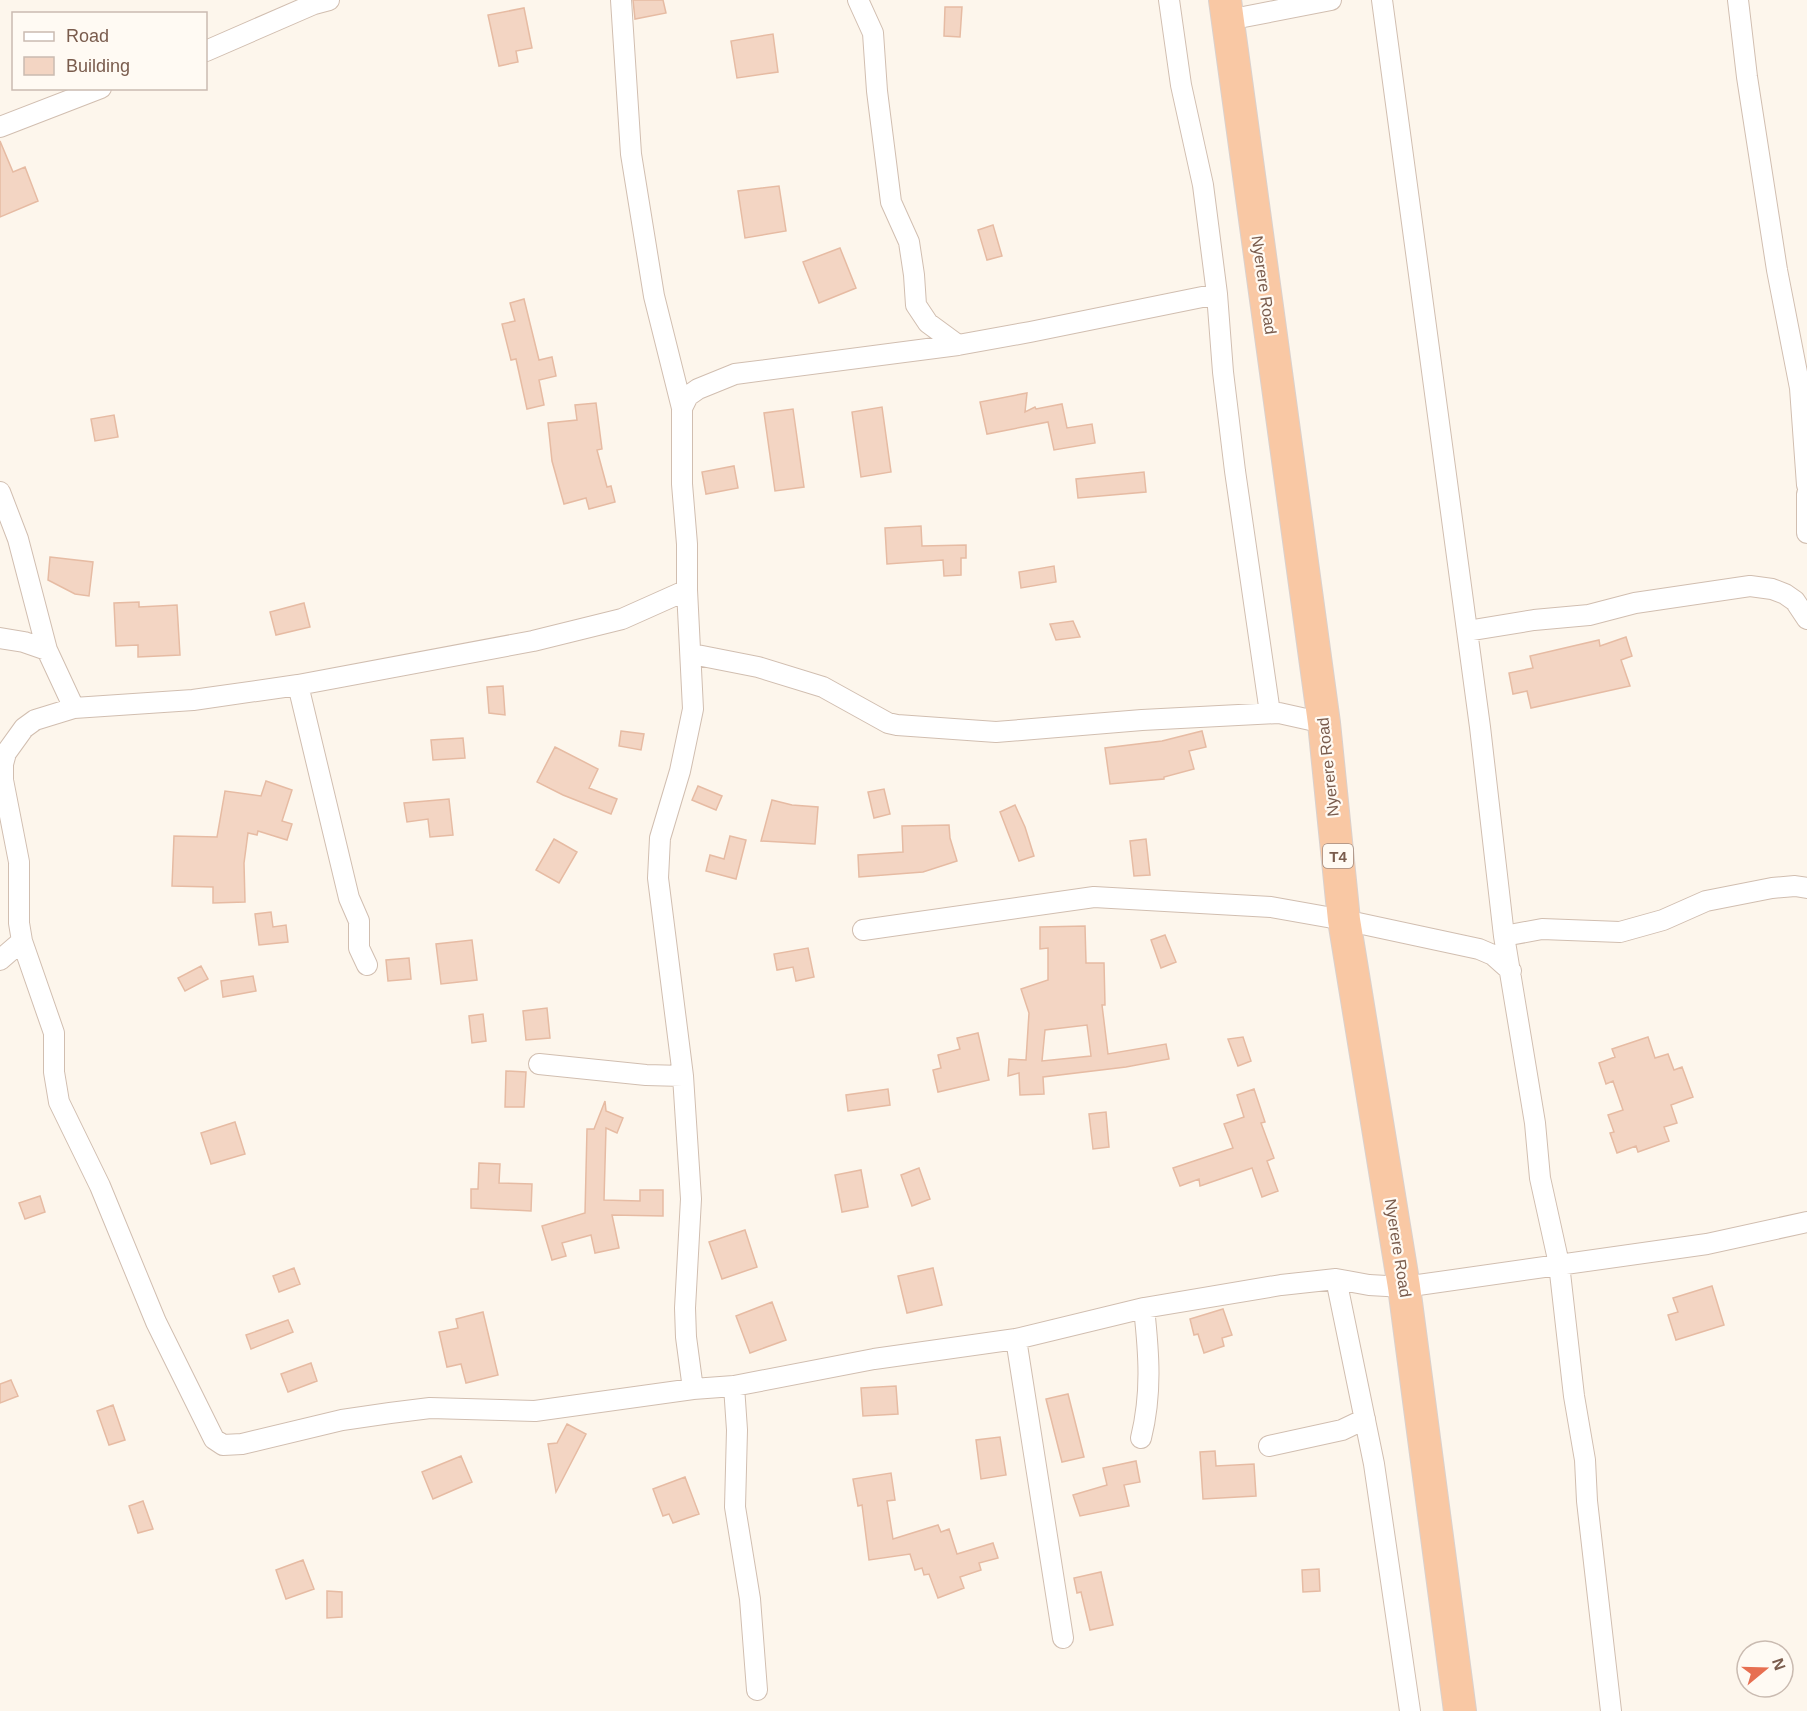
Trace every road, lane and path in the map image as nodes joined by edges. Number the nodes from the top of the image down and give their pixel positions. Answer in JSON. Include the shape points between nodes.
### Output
{"nodes":[{"id":1,"x":329,"y":0,"type":"edge"},
{"id":2,"x":621,"y":0,"type":"edge"},
{"id":3,"x":858,"y":0,"type":"edge"},
{"id":4,"x":1169,"y":0,"type":"edge"},
{"id":5,"x":1331,"y":0,"type":"edge"},
{"id":6,"x":1382,"y":0,"type":"edge"},
{"id":7,"x":1738,"y":0,"type":"edge"},
{"id":8,"x":1226,"y":10,"type":"edge"},
{"id":9,"x":207,"y":51,"type":"edge"},
{"id":10,"x":96,"y":90,"type":"edge"},
{"id":11,"x":0,"y":127,"type":"edge"},
{"id":12,"x":1217,"y":294,"type":"junction"},
{"id":13,"x":958,"y":345,"type":"junction"},
{"id":14,"x":682,"y":408,"type":"junction"},
{"id":15,"x":1807,"y":485,"type":"edge"},
{"id":16,"x":0,"y":492,"type":"edge"},
{"id":17,"x":1807,"y":494,"type":"edge"},
{"id":18,"x":1807,"y":533,"type":"edge"},
{"id":19,"x":687,"y":590,"type":"junction"},
{"id":20,"x":1807,"y":619,"type":"edge"},
{"id":21,"x":1467,"y":632,"type":"junction"},
{"id":22,"x":0,"y":638,"type":"edge"},
{"id":23,"x":47,"y":650,"type":"junction"},
{"id":24,"x":692,"y":654,"type":"junction"},
{"id":25,"x":298,"y":685,"type":"junction"},
{"id":26,"x":74,"y":708,"type":"junction"},
{"id":27,"x":1270,"y":713,"type":"junction"},
{"id":28,"x":1324,"y":723,"type":"junction"},
{"id":29,"x":1807,"y":888,"type":"edge"},
{"id":30,"x":1344,"y":920,"type":"junction"},
{"id":31,"x":863,"y":930,"type":"dead end"},
{"id":32,"x":1504,"y":936,"type":"junction"},
{"id":33,"x":22,"y":940,"type":"junction"},
{"id":34,"x":0,"y":960,"type":"edge"},
{"id":35,"x":367,"y":965,"type":"dead end"},
{"id":36,"x":1510,"y":971,"type":"junction"},
{"id":37,"x":539,"y":1064,"type":"dead end"},
{"id":38,"x":683,"y":1076,"type":"junction"},
{"id":39,"x":1807,"y":1222,"type":"edge"},
{"id":40,"x":1559,"y":1264,"type":"junction"},
{"id":41,"x":1335,"y":1279,"type":"junction"},
{"id":42,"x":1404,"y":1287,"type":"junction"},
{"id":43,"x":1144,"y":1308,"type":"junction"},
{"id":44,"x":1016,"y":1339,"type":"junction"},
{"id":45,"x":734,"y":1386,"type":"junction"},
{"id":46,"x":693,"y":1389,"type":"junction"},
{"id":47,"x":1365,"y":1419,"type":"junction"},
{"id":48,"x":1141,"y":1438,"type":"dead end"},
{"id":49,"x":1269,"y":1446,"type":"dead end"},
{"id":50,"x":1063,"y":1638,"type":"dead end"},
{"id":51,"x":757,"y":1690,"type":"dead end"},
{"id":52,"x":1410,"y":1711,"type":"edge"},
{"id":53,"x":1460,"y":1711,"type":"edge"},
{"id":54,"x":1611,"y":1711,"type":"edge"}],
"edges":[{"from":1,"to":9,"type":"street"},
{"from":2,"to":14,"type":"street","via":[[631,154],[650,275]]},
{"from":3,"to":13,"type":"street","via":[[873,33],[891,202],[909,242],[916,305],[928,323]]},
{"from":4,"to":12,"type":"street","via":[[1203,185]]},
{"from":5,"to":8,"type":"street"},
{"from":6,"to":21,"type":"street"},
{"from":7,"to":15,"type":"street","via":[[1777,270],[1800,388]]},
{"from":8,"to":28,"type":"highway","name":"Nyerere Road","number":"T4"},
{"from":10,"to":11,"type":"street"},
{"from":12,"to":13,"type":"street"},
{"from":12,"to":27,"type":"street","via":[[1222,372]]},
{"from":13,"to":14,"type":"street","via":[[735,374],[698,389],[688,396]]},
{"from":14,"to":19,"type":"street","via":[[681,484]]},
{"from":16,"to":23,"type":"street","via":[[18,539]]},
{"from":17,"to":18,"type":"street"},
{"from":19,"to":24,"type":"street"},
{"from":19,"to":25,"type":"street","via":[[621,619],[543,639]]},
{"from":20,"to":21,"type":"street","via":[[1785,594],[1750,586]]},
{"from":21,"to":32,"type":"street"},
{"from":22,"to":23,"type":"street"},
{"from":23,"to":26,"type":"street"},
{"from":24,"to":27,"type":"street","via":[[806,681],[897,725],[996,732]]},
{"from":24,"to":38,"type":"street","via":[[691,725],[660,838],[658,862]]},
{"from":25,"to":26,"type":"street","via":[[193,700]]},
{"from":25,"to":35,"type":"street","via":[[349,898],[360,924],[359,948]]},
{"from":26,"to":33,"type":"street","via":[[48,715],[24,728],[3,764],[19,862]]},
{"from":27,"to":28,"type":"street"},
{"from":28,"to":30,"type":"highway","name":"Nyerere Road","number":"T4"},
{"from":29,"to":32,"type":"street","via":[[1772,888],[1706,901],[1663,920],[1620,932],[1542,929]]},
{"from":30,"to":31,"type":"street","via":[[1271,907],[1094,897]]},
{"from":30,"to":36,"type":"street","via":[[1479,949],[1493,955]]},
{"from":30,"to":42,"type":"highway","name":"Nyerere Road","number":"T4"},
{"from":32,"to":36,"type":"street"},
{"from":33,"to":34,"type":"street"},
{"from":33,"to":46,"type":"street","via":[[54,1033],[59,1102],[100,1186],[156,1322],[214,1439],[223,1445],[242,1444],[342,1420],[430,1408],[535,1411]]},
{"from":36,"to":40,"type":"street","via":[[1540,1178]]},
{"from":37,"to":38,"type":"street"},
{"from":38,"to":46,"type":"street","via":[[691,1199],[686,1318]]},
{"from":39,"to":40,"type":"street","via":[[1707,1244]]},
{"from":40,"to":42,"type":"street"},
{"from":40,"to":54,"type":"street","via":[[1585,1460]]},
{"from":41,"to":42,"type":"street"},
{"from":41,"to":43,"type":"street"},
{"from":41,"to":47,"type":"street"},
{"from":42,"to":53,"type":"highway","name":"Nyerere Road","number":"T4"},
{"from":43,"to":44,"type":"street"},
{"from":43,"to":48,"type":"street","via":[[1150,1385]]},
{"from":44,"to":45,"type":"street","via":[[874,1359]]},
{"from":44,"to":50,"type":"street"},
{"from":45,"to":46,"type":"street"},
{"from":45,"to":51,"type":"street","via":[[735,1507],[750,1599]]},
{"from":47,"to":49,"type":"street","via":[[1342,1430]]},
{"from":47,"to":52,"type":"street"}]}
